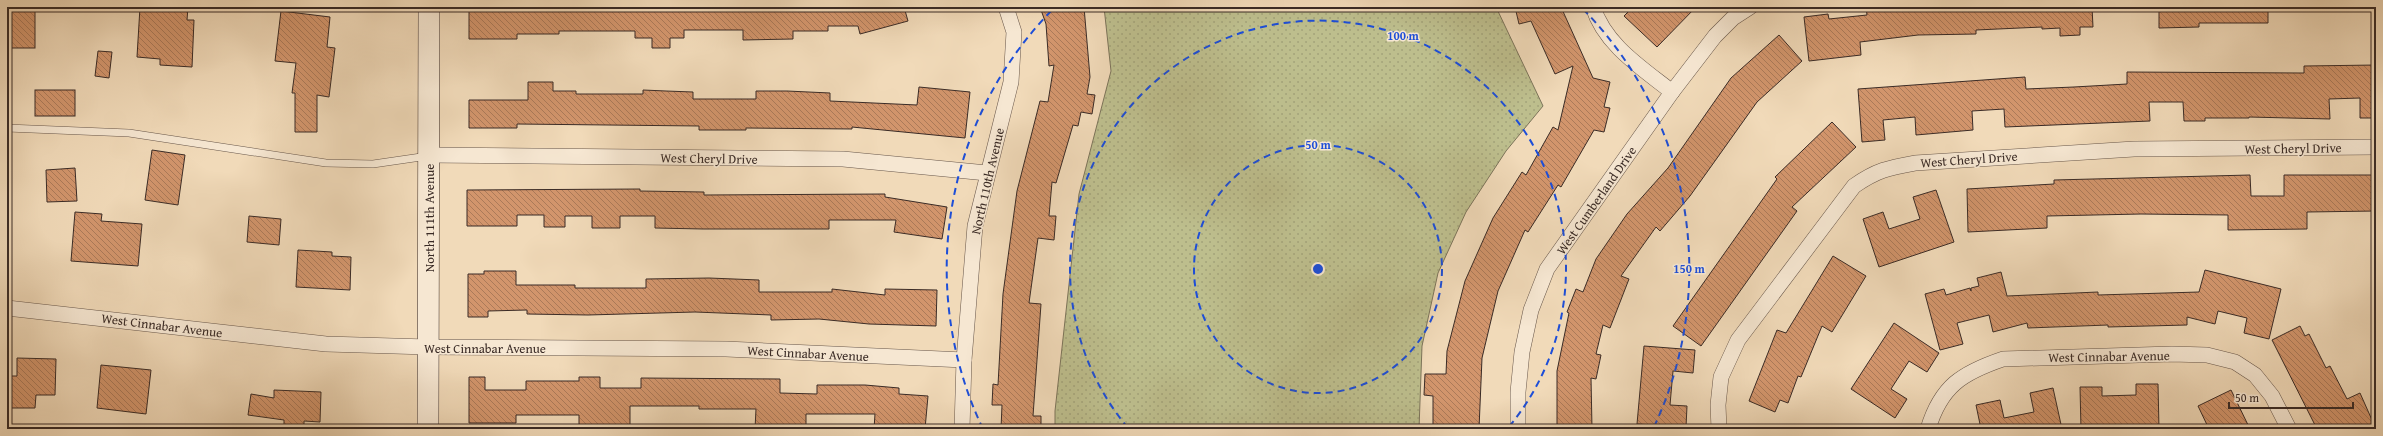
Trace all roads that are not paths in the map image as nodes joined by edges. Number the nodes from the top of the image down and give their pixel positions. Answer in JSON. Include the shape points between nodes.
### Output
{"nodes":[{"id":1,"x":429,"y":7,"type":"edge"},
{"id":2,"x":1006,"y":7,"type":"edge"},
{"id":3,"x":1593,"y":7,"type":"edge"},
{"id":4,"x":1750,"y":7,"type":"edge"},
{"id":5,"x":1672,"y":92,"type":"junction"},
{"id":6,"x":7,"y":128,"type":"edge"},
{"id":7,"x":2376,"y":147,"type":"edge"},
{"id":8,"x":429,"y":155,"type":"junction"},
{"id":9,"x":987,"y":173,"type":"junction"},
{"id":10,"x":7,"y":308,"type":"edge"},
{"id":11,"x":428,"y":347,"type":"junction"},
{"id":12,"x":964,"y":360,"type":"junction"},
{"id":13,"x":428,"y":429,"type":"edge"},
{"id":14,"x":962,"y":429,"type":"edge"},
{"id":15,"x":1518,"y":429,"type":"edge"},
{"id":16,"x":1719,"y":429,"type":"edge"},
{"id":17,"x":1928,"y":429,"type":"edge"},
{"id":18,"x":2289,"y":429,"type":"edge"}],
"edges":[{"from":1,"to":8,"type":"street","name":"North 111th Avenue"},
{"from":2,"to":9,"type":"street","name":"North 110th Avenue","via":[[1014,32],[1011,82]]},
{"from":3,"to":5,"type":"street","via":[[1596,17],[1611,40]]},
{"from":4,"to":5,"type":"street","name":"West Cumberland Drive","via":[[1733,18],[1715,36]]},
{"from":5,"to":15,"type":"street","name":"West Cumberland Drive","via":[[1547,269],[1531,310],[1522,352]]},
{"from":6,"to":8,"type":"lane","via":[[129,133],[326,163],[373,164]]},
{"from":7,"to":16,"type":"street","name":"West Cheryl Drive","via":[[2134,149],[1915,163],[1872,173],[1854,186],[1738,340],[1720,377]]},
{"from":8,"to":9,"type":"street","name":"West Cheryl Drive","via":[[843,159]]},
{"from":8,"to":11,"type":"street","name":"North 111th Avenue"},
{"from":9,"to":12,"type":"street","name":"North 110th Avenue","via":[[975,226]]},
{"from":10,"to":11,"type":"street","name":"West Cinnabar Avenue","via":[[326,344]]},
{"from":11,"to":12,"type":"street","name":"West Cinnabar Avenue","via":[[726,349]]},
{"from":11,"to":13,"type":"street","name":"North 111th Avenue"},
{"from":12,"to":14,"type":"street","name":"North 110th Avenue"},
{"from":17,"to":18,"type":"street","name":"West Cinnabar Avenue","via":[[1943,394],[1959,378],[2003,359],[2172,354],[2207,355],[2236,362],[2255,375],[2272,396]]}]}
